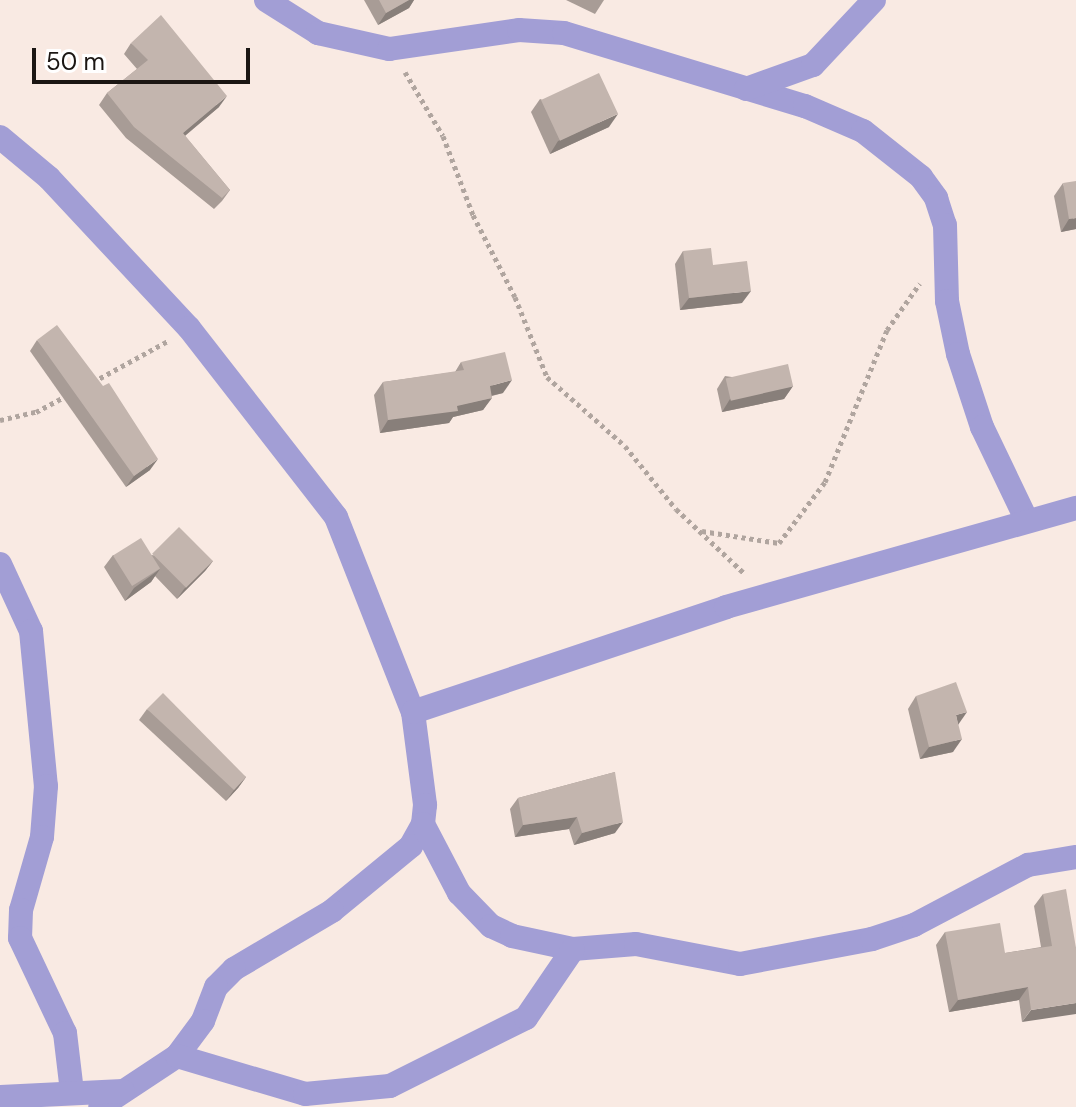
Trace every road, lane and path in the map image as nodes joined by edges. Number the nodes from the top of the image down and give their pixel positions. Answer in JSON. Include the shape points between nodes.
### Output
{"nodes":[{"id":1,"x":266,"y":0,"type":"edge"},
{"id":2,"x":874,"y":0,"type":"edge"},
{"id":3,"x":389,"y":49,"type":"junction"},
{"id":4,"x":746,"y":89,"type":"junction"},
{"id":5,"x":0,"y":137,"type":"edge"},
{"id":6,"x":945,"y":251,"type":"junction"},
{"id":7,"x":189,"y":328,"type":"junction"},
{"id":8,"x":82,"y":387,"type":"edge"},
{"id":9,"x":71,"y":393,"type":"edge"},
{"id":10,"x":0,"y":420,"type":"edge"},
{"id":11,"x":1073,"y":511,"type":"edge"},
{"id":12,"x":1026,"y":519,"type":"junction"},
{"id":13,"x":701,"y":531,"type":"junction"},
{"id":14,"x":0,"y":564,"type":"edge"},
{"id":15,"x":765,"y":596,"type":"junction"},
{"id":16,"x":413,"y":712,"type":"junction"},
{"id":17,"x":423,"y":824,"type":"junction"},
{"id":18,"x":1076,"y":857,"type":"edge"},
{"id":19,"x":573,"y":949,"type":"junction"},
{"id":20,"x":177,"y":1056,"type":"junction"},
{"id":21,"x":126,"y":1091,"type":"junction"},
{"id":22,"x":72,"y":1092,"type":"junction"},
{"id":23,"x":0,"y":1097,"type":"edge"},
{"id":24,"x":100,"y":1107,"type":"edge"}],
"edges":[{"from":1,"to":3,"type":"street","via":[[318,33]]},
{"from":2,"to":4,"type":"street","via":[[813,65]]},
{"from":3,"to":4,"type":"street","via":[[519,30],[564,33]]},
{"from":3,"to":13,"type":"path","via":[[443,136],[547,377],[625,446]]},
{"from":4,"to":6,"type":"street","via":[[841,119],[895,155],[936,198],[945,225]]},
{"from":5,"to":7,"type":"street","via":[[49,178]]},
{"from":6,"to":12,"type":"street","via":[[947,301],[958,354],[982,427]]},
{"from":6,"to":13,"type":"path","via":[[887,330],[825,482],[786,535],[772,546]]},
{"from":7,"to":8,"type":"path"},
{"from":7,"to":16,"type":"street","via":[[336,517]]},
{"from":9,"to":10,"type":"path","via":[[36,412]]},
{"from":11,"to":12,"type":"street"},
{"from":12,"to":15,"type":"street"},
{"from":13,"to":15,"type":"path"},
{"from":14,"to":22,"type":"street","via":[[31,631],[46,786],[42,837],[21,910],[20,938],[65,1033]]},
{"from":15,"to":16,"type":"street"},
{"from":16,"to":17,"type":"street"},
{"from":17,"to":19,"type":"street","via":[[459,893],[491,926]]},
{"from":17,"to":20,"type":"street","via":[[411,846],[371,881],[234,969],[216,987],[203,1021]]},
{"from":18,"to":19,"type":"street","via":[[1028,865],[914,925],[803,956],[740,964],[636,944]]},
{"from":19,"to":20,"type":"street","via":[[526,1018],[390,1086],[305,1094]]},
{"from":20,"to":21,"type":"street"},
{"from":21,"to":22,"type":"street"},
{"from":21,"to":24,"type":"street"},
{"from":22,"to":23,"type":"street"}]}
